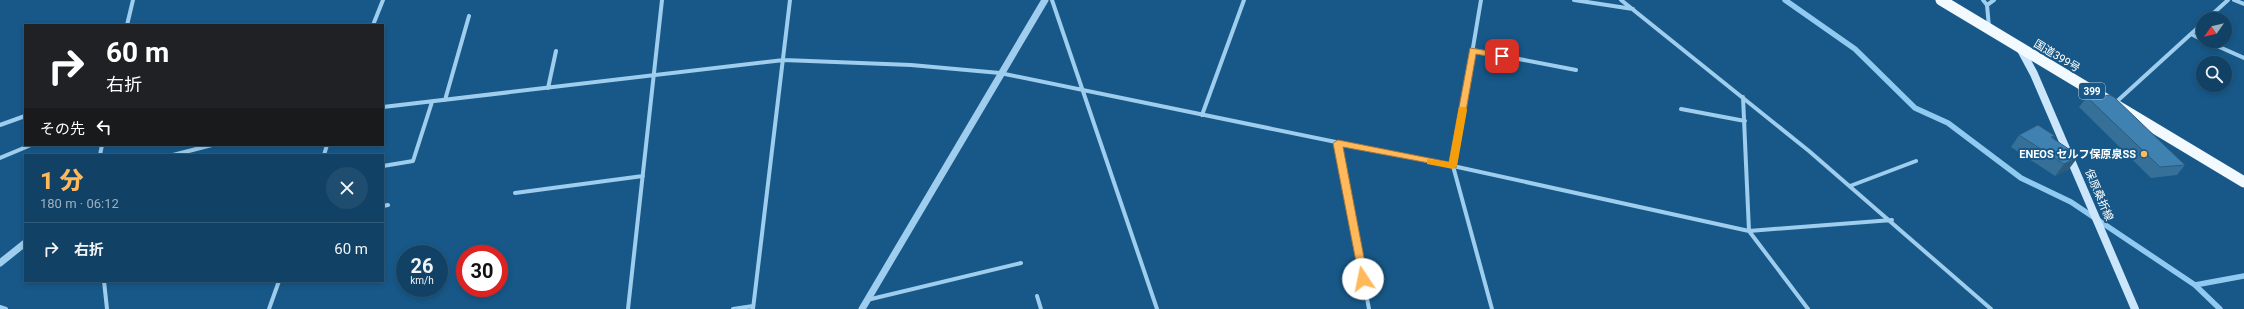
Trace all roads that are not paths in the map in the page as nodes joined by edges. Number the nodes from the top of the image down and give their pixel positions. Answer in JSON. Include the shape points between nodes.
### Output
{"nodes":[{"id":1,"x":133,"y":0,"type":"edge"},
{"id":2,"x":383,"y":0,"type":"edge"},
{"id":3,"x":662,"y":0,"type":"edge"},
{"id":4,"x":790,"y":0,"type":"edge"},
{"id":5,"x":1045,"y":0,"type":"edge"},
{"id":6,"x":1052,"y":0,"type":"edge"},
{"id":7,"x":1244,"y":0,"type":"edge"},
{"id":8,"x":1481,"y":0,"type":"edge"},
{"id":9,"x":1574,"y":0,"type":"edge"},
{"id":10,"x":1621,"y":0,"type":"edge"},
{"id":11,"x":1941,"y":0,"type":"edge"},
{"id":12,"x":1983,"y":0,"type":"edge"},
{"id":13,"x":1994,"y":0,"type":"edge"},
{"id":14,"x":2228,"y":0,"type":"edge"},
{"id":15,"x":2234,"y":0,"type":"edge"},
{"id":16,"x":2244,"y":4,"type":"edge"},
{"id":17,"x":1987,"y":5,"type":"junction"},
{"id":18,"x":1633,"y":9,"type":"junction"},
{"id":19,"x":2215,"y":12,"type":"edge"},
{"id":20,"x":469,"y":16,"type":"dead end"},
{"id":21,"x":127,"y":24,"type":"edge"},
{"id":22,"x":373,"y":24,"type":"edge"},
{"id":23,"x":1989,"y":29,"type":"junction"},
{"id":24,"x":2196,"y":29,"type":"edge"},
{"id":25,"x":2191,"y":34,"type":"junction"},
{"id":26,"x":2196,"y":36,"type":"edge"},
{"id":27,"x":2019,"y":47,"type":"junction"},
{"id":28,"x":2222,"y":48,"type":"edge"},
{"id":29,"x":1472,"y":50,"type":"junction"},
{"id":30,"x":556,"y":51,"type":"dead end"},
{"id":31,"x":2244,"y":58,"type":"edge"},
{"id":32,"x":784,"y":60,"type":"junction"},
{"id":33,"x":1576,"y":70,"type":"dead end"},
{"id":34,"x":1000,"y":73,"type":"junction"},
{"id":35,"x":654,"y":76,"type":"junction"},
{"id":36,"x":548,"y":88,"type":"junction"},
{"id":37,"x":1085,"y":92,"type":"junction"},
{"id":38,"x":1743,"y":97,"type":"junction"},
{"id":39,"x":445,"y":100,"type":"junction"},
{"id":40,"x":432,"y":102,"type":"junction"},
{"id":41,"x":2114,"y":104,"type":"junction"},
{"id":42,"x":384,"y":107,"type":"edge"},
{"id":43,"x":1681,"y":109,"type":"dead end"},
{"id":44,"x":1202,"y":115,"type":"junction"},
{"id":45,"x":24,"y":116,"type":"edge"},
{"id":46,"x":1744,"y":121,"type":"junction"},
{"id":47,"x":0,"y":125,"type":"edge"},
{"id":48,"x":1338,"y":143,"type":"junction"},
{"id":49,"x":29,"y":146,"type":"edge"},
{"id":50,"x":208,"y":146,"type":"edge"},
{"id":51,"x":177,"y":154,"type":"edge"},
{"id":52,"x":0,"y":158,"type":"edge"},
{"id":53,"x":1916,"y":161,"type":"dead end"},
{"id":54,"x":384,"y":166,"type":"edge"},
{"id":55,"x":1453,"y":166,"type":"junction"},
{"id":56,"x":643,"y":176,"type":"junction"},
{"id":57,"x":2244,"y":182,"type":"edge"},
{"id":58,"x":1850,"y":186,"type":"junction"},
{"id":59,"x":515,"y":193,"type":"dead end"},
{"id":60,"x":1892,"y":220,"type":"junction"},
{"id":61,"x":1750,"y":231,"type":"junction"},
{"id":62,"x":24,"y":244,"type":"edge"},
{"id":63,"x":0,"y":263,"type":"edge"},
{"id":64,"x":1020,"y":263,"type":"dead end"},
{"id":65,"x":104,"y":282,"type":"edge"},
{"id":66,"x":279,"y":282,"type":"edge"},
{"id":67,"x":1037,"y":296,"type":"dead end"},
{"id":68,"x":867,"y":301,"type":"junction"},
{"id":69,"x":0,"y":307,"type":"edge"},
{"id":70,"x":753,"y":308,"type":"edge"},
{"id":71,"x":6,"y":309,"type":"edge"},
{"id":72,"x":107,"y":309,"type":"edge"},
{"id":73,"x":269,"y":309,"type":"edge"},
{"id":74,"x":628,"y":309,"type":"edge"},
{"id":75,"x":733,"y":309,"type":"edge"},
{"id":76,"x":862,"y":309,"type":"edge"},
{"id":77,"x":1041,"y":309,"type":"edge"},
{"id":78,"x":1157,"y":309,"type":"edge"},
{"id":79,"x":1369,"y":309,"type":"edge"},
{"id":80,"x":1492,"y":309,"type":"edge"},
{"id":81,"x":1808,"y":309,"type":"edge"},
{"id":82,"x":1991,"y":309,"type":"edge"},
{"id":83,"x":2135,"y":309,"type":"edge"}],
"edges":[{"from":1,"to":21,"type":"street"},
{"from":2,"to":22,"type":"street"},
{"from":3,"to":35,"type":"street"},
{"from":4,"to":32,"type":"street"},
{"from":5,"to":34,"type":"street"},
{"from":6,"to":37,"type":"street"},
{"from":7,"to":44,"type":"street"},
{"from":8,"to":29,"type":"street"},
{"from":9,"to":18,"type":"street"},
{"from":10,"to":18,"type":"street"},
{"from":11,"to":23,"type":"highway","name":"国道399号","number":"399"},
{"from":12,"to":17,"type":"street"},
{"from":13,"to":17,"type":"street"},
{"from":14,"to":19,"type":"street"},
{"from":15,"to":16,"type":"street"},
{"from":17,"to":23,"type":"street"},
{"from":18,"to":38,"type":"street"},
{"from":20,"to":39,"type":"street"},
{"from":23,"to":27,"type":"highway","name":"国道399号","number":"399"},
{"from":24,"to":25,"type":"street"},
{"from":25,"to":26,"type":"street"},
{"from":25,"to":41,"type":"street"},
{"from":27,"to":41,"type":"highway","name":"国道399号","number":"399"},
{"from":27,"to":83,"type":"main road","name":"保原桑折線","via":[[2034,74]]},
{"from":28,"to":31,"type":"street"},
{"from":29,"to":33,"type":"street"},
{"from":29,"to":55,"type":"street"},
{"from":30,"to":36,"type":"street"},
{"from":32,"to":34,"type":"street","via":[[863,62]]},
{"from":32,"to":35,"type":"street"},
{"from":32,"to":70,"type":"street"},
{"from":34,"to":37,"type":"street"},
{"from":34,"to":68,"type":"street"},
{"from":35,"to":36,"type":"street"},
{"from":35,"to":56,"type":"street"},
{"from":36,"to":39,"type":"street"},
{"from":37,"to":44,"type":"street"},
{"from":37,"to":78,"type":"street"},
{"from":38,"to":46,"type":"street"},
{"from":38,"to":58,"type":"street"},
{"from":39,"to":40,"type":"street"},
{"from":40,"to":42,"type":"street"},
{"from":40,"to":54,"type":"street","via":[[413,161]]},
{"from":41,"to":57,"type":"highway","name":"国道399号","number":"399"},
{"from":43,"to":46,"type":"street"},
{"from":44,"to":48,"type":"street"},
{"from":45,"to":47,"type":"street"},
{"from":46,"to":61,"type":"street"},
{"from":48,"to":55,"type":"street"},
{"from":48,"to":79,"type":"street"},
{"from":49,"to":52,"type":"street"},
{"from":50,"to":51,"type":"street"},
{"from":53,"to":58,"type":"street"},
{"from":55,"to":61,"type":"street"},
{"from":55,"to":80,"type":"street"},
{"from":56,"to":59,"type":"street"},
{"from":56,"to":74,"type":"street"},
{"from":58,"to":60,"type":"street"},
{"from":60,"to":61,"type":"street"},
{"from":60,"to":82,"type":"street"},
{"from":61,"to":81,"type":"street"},
{"from":62,"to":63,"type":"street"},
{"from":64,"to":68,"type":"street"},
{"from":65,"to":72,"type":"street"},
{"from":66,"to":73,"type":"street"},
{"from":67,"to":77,"type":"street"},
{"from":68,"to":76,"type":"street"},
{"from":69,"to":71,"type":"street"},
{"from":70,"to":75,"type":"street"}]}
